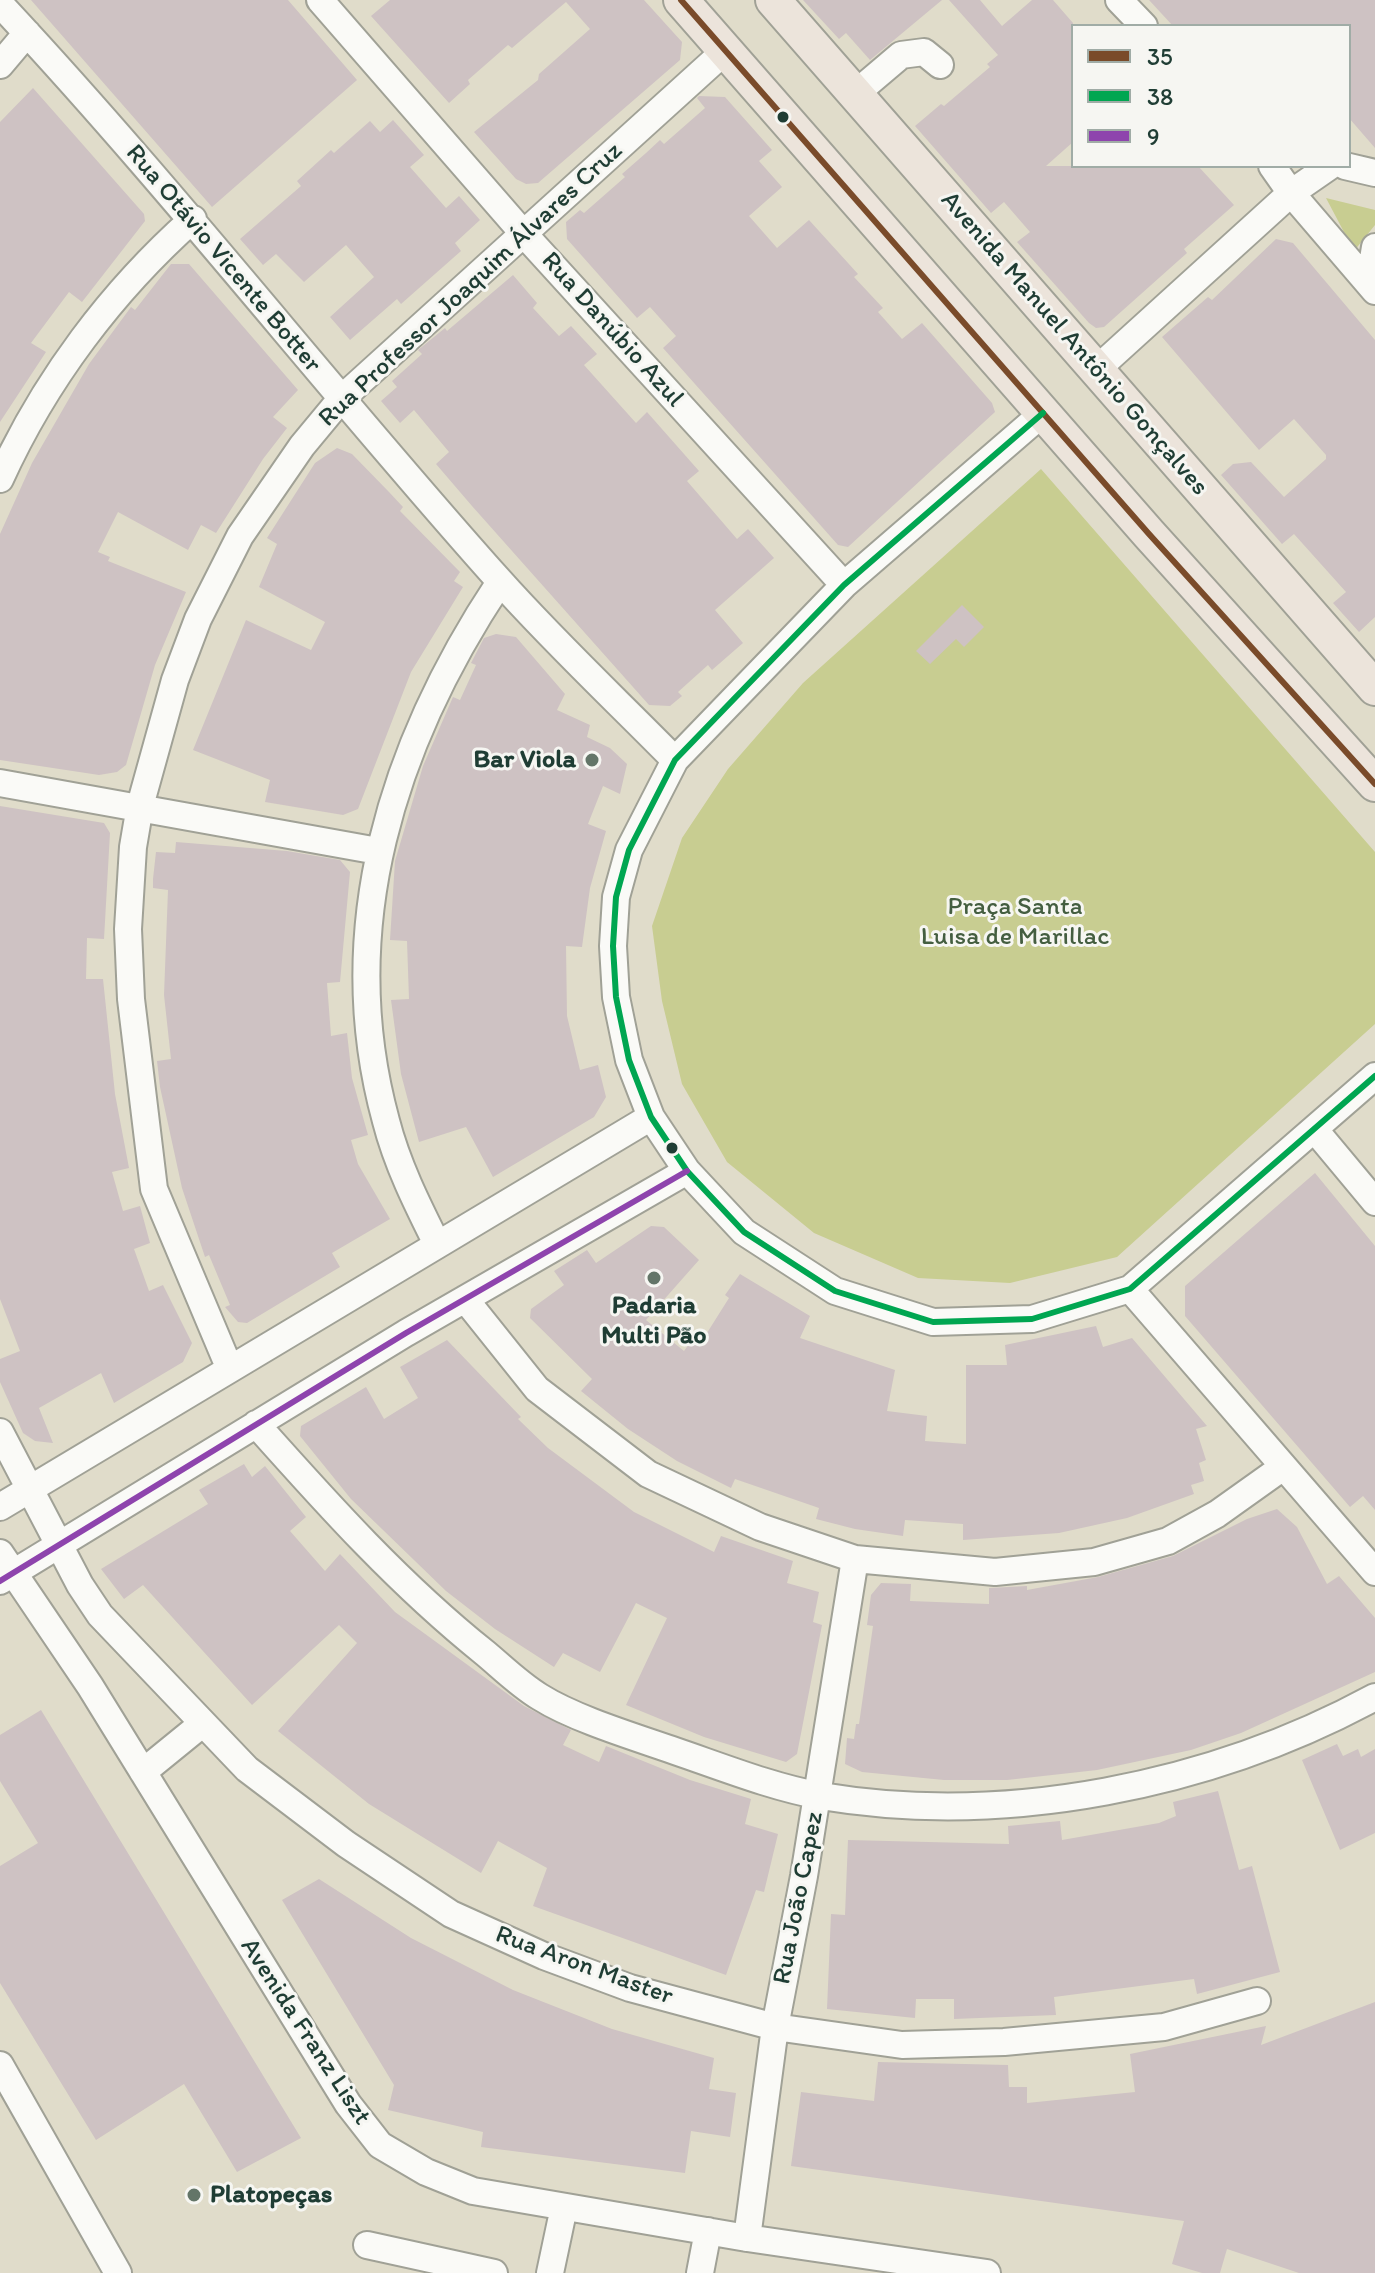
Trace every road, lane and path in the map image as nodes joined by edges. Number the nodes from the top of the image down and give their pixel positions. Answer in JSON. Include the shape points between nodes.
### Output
{"nodes":[{"id":1,"x":320,"y":0,"type":"edge"},
{"id":2,"x":681,"y":0,"type":"edge"},
{"id":3,"x":773,"y":0,"type":"edge"},
{"id":4,"x":1119,"y":0,"type":"edge"},
{"id":5,"x":0,"y":4,"type":"edge"},
{"id":6,"x":1142,"y":24,"type":"edge"},
{"id":7,"x":27,"y":33,"type":"junction"},
{"id":8,"x":725,"y":51,"type":"junction"},
{"id":9,"x":0,"y":65,"type":"edge"},
{"id":10,"x":940,"y":65,"type":"dead end"},
{"id":11,"x":855,"y":94,"type":"junction"},
{"id":12,"x":1351,"y":167,"type":"edge"},
{"id":13,"x":1273,"y":168,"type":"edge"},
{"id":14,"x":1327,"y":168,"type":"edge"},
{"id":15,"x":1375,"y":173,"type":"edge"},
{"id":16,"x":1291,"y":193,"type":"junction"},
{"id":17,"x":193,"y":219,"type":"junction"},
{"id":18,"x":523,"y":233,"type":"junction"},
{"id":19,"x":1375,"y":247,"type":"edge"},
{"id":20,"x":1372,"y":288,"type":"edge"},
{"id":21,"x":1096,"y":370,"type":"junction"},
{"id":22,"x":341,"y":399,"type":"junction"},
{"id":23,"x":1043,"y":413,"type":"junction"},
{"id":24,"x":0,"y":479,"type":"edge"},
{"id":25,"x":500,"y":582,"type":"junction"},
{"id":26,"x":844,"y":585,"type":"junction"},
{"id":27,"x":1375,"y":688,"type":"edge"},
{"id":28,"x":675,"y":760,"type":"junction"},
{"id":29,"x":0,"y":783,"type":"edge"},
{"id":30,"x":1375,"y":784,"type":"edge"},
{"id":31,"x":140,"y":806,"type":"junction"},
{"id":32,"x":378,"y":851,"type":"junction"},
{"id":33,"x":1375,"y":1076,"type":"edge"},
{"id":34,"x":651,"y":1117,"type":"junction"},
{"id":35,"x":1315,"y":1130,"type":"junction"},
{"id":36,"x":687,"y":1171,"type":"junction"},
{"id":37,"x":1375,"y":1202,"type":"edge"},
{"id":38,"x":437,"y":1244,"type":"junction"},
{"id":39,"x":1130,"y":1289,"type":"junction"},
{"id":40,"x":465,"y":1299,"type":"junction"},
{"id":41,"x":229,"y":1367,"type":"junction"},
{"id":42,"x":256,"y":1424,"type":"junction"},
{"id":43,"x":0,"y":1432,"type":"edge"},
{"id":44,"x":1283,"y":1467,"type":"junction"},
{"id":45,"x":30,"y":1487,"type":"junction"},
{"id":46,"x":0,"y":1507,"type":"edge"},
{"id":47,"x":59,"y":1543,"type":"junction"},
{"id":48,"x":855,"y":1559,"type":"junction"},
{"id":49,"x":5,"y":1569,"type":"edge"},
{"id":50,"x":1375,"y":1572,"type":"edge"},
{"id":51,"x":1375,"y":1697,"type":"edge"},
{"id":52,"x":202,"y":1724,"type":"junction"},
{"id":53,"x":143,"y":1772,"type":"junction"},
{"id":54,"x":818,"y":1795,"type":"junction"},
{"id":55,"x":1257,"y":2001,"type":"dead end"},
{"id":56,"x":775,"y":2027,"type":"junction"},
{"id":57,"x":0,"y":2065,"type":"edge"},
{"id":58,"x":564,"y":2207,"type":"junction"},
{"id":59,"x":708,"y":2231,"type":"junction"},
{"id":60,"x":747,"y":2238,"type":"junction"},
{"id":61,"x":367,"y":2245,"type":"dead end"},
{"id":62,"x":427,"y":2266,"type":"edge"},
{"id":63,"x":118,"y":2273,"type":"edge"},
{"id":64,"x":490,"y":2273,"type":"edge"},
{"id":65,"x":550,"y":2273,"type":"edge"},
{"id":66,"x":700,"y":2273,"type":"edge"},
{"id":67,"x":987,"y":2273,"type":"edge"}],
"edges":[{"from":1,"to":18,"type":"street","name":"Rua Danúbio Azul"},
{"from":2,"to":8,"type":"main road"},
{"from":3,"to":11,"type":"main road","name":"Avenida Manuel Antônio Gonçalves"},
{"from":4,"to":6,"type":"street"},
{"from":5,"to":7,"type":"street","name":"Rua Otávio Vicente Botter"},
{"from":7,"to":9,"type":"street"},
{"from":7,"to":17,"type":"street","name":"Rua Otávio Vicente Botter"},
{"from":8,"to":18,"type":"street","name":"Rua Professor Joaquim Álvares Cruz"},
{"from":8,"to":23,"type":"main road"},
{"from":10,"to":11,"type":"street","via":[[924,52],[901,55]]},
{"from":11,"to":21,"type":"main road","name":"Avenida Manuel Antônio Gonçalves"},
{"from":12,"to":15,"type":"street"},
{"from":13,"to":16,"type":"street"},
{"from":14,"to":16,"type":"street"},
{"from":16,"to":20,"type":"street"},
{"from":16,"to":21,"type":"street"},
{"from":17,"to":22,"type":"street","name":"Rua Otávio Vicente Botter"},
{"from":17,"to":24,"type":"street","via":[[147,260],[71,355]]},
{"from":18,"to":22,"type":"street","name":"Rua Professor Joaquim Álvares Cruz"},
{"from":18,"to":26,"type":"street","name":"Rua Danúbio Azul"},
{"from":19,"to":20,"type":"street"},
{"from":21,"to":27,"type":"main road","name":"Avenida Manuel Antônio Gonçalves"},
{"from":22,"to":25,"type":"street","name":"Rua Otávio Vicente Botter"},
{"from":22,"to":31,"type":"street","name":"Rua Professor Joaquim Álvares Cruz","via":[[240,536],[198,619]]},
{"from":23,"to":26,"type":"street"},
{"from":23,"to":30,"type":"main road"},
{"from":25,"to":28,"type":"street","name":"Rua Otávio Vicente Botter"},
{"from":25,"to":32,"type":"street","via":[[440,680]]},
{"from":26,"to":28,"type":"street"},
{"from":28,"to":34,"type":"street","via":[[629,850],[613,934],[616,997],[629,1060]]},
{"from":29,"to":31,"type":"street"},
{"from":31,"to":32,"type":"street"},
{"from":31,"to":41,"type":"street","name":"Rua Professor Joaquim Álvares Cruz","via":[[133,847],[129,957],[154,1189]]},
{"from":32,"to":38,"type":"street","via":[[367,926],[374,1073],[406,1180]]},
{"from":33,"to":35,"type":"street"},
{"from":34,"to":36,"type":"street"},
{"from":34,"to":38,"type":"street"},
{"from":35,"to":37,"type":"street"},
{"from":35,"to":39,"type":"street"},
{"from":36,"to":39,"type":"street","via":[[744,1232],[790,1265],[835,1291],[933,1322],[1032,1319]]},
{"from":36,"to":40,"type":"street"},
{"from":38,"to":41,"type":"street"},
{"from":39,"to":44,"type":"street"},
{"from":40,"to":42,"type":"street"},
{"from":40,"to":48,"type":"street","via":[[537,1389],[648,1474],[760,1527]]},
{"from":41,"to":45,"type":"street"},
{"from":42,"to":47,"type":"street"},
{"from":42,"to":54,"type":"street","via":[[428,1607],[540,1698],[632,1736]]},
{"from":43,"to":45,"type":"street","name":"Rua Aron Master"},
{"from":44,"to":48,"type":"street","via":[[1168,1541],[1094,1562],[995,1572]]},
{"from":44,"to":50,"type":"street"},
{"from":45,"to":46,"type":"street"},
{"from":45,"to":47,"type":"street","name":"Rua Aron Master"},
{"from":47,"to":49,"type":"street"},
{"from":47,"to":52,"type":"street","name":"Rua Aron Master","via":[[100,1615]]},
{"from":48,"to":54,"type":"street","name":"Rua João Capez"},
{"from":49,"to":53,"type":"street","name":"Avenida Franz Liszt"},
{"from":51,"to":54,"type":"street","via":[[1302,1735],[1120,1790],[1020,1803],[878,1803]]},
{"from":52,"to":53,"type":"street"},
{"from":52,"to":56,"type":"street","name":"Rua Aron Master","via":[[247,1769],[451,1914],[630,1988]]},
{"from":53,"to":58,"type":"street","name":"Avenida Franz Liszt","via":[[340,2091],[380,2145],[473,2191]]},
{"from":54,"to":56,"type":"street","name":"Rua João Capez"},
{"from":55,"to":56,"type":"street","name":"Rua Aron Master","via":[[1164,2027],[1004,2042],[902,2045]]},
{"from":56,"to":60,"type":"street","name":"Rua João Capez"},
{"from":57,"to":63,"type":"street"},
{"from":58,"to":59,"type":"street","name":"Avenida Franz Liszt"},
{"from":58,"to":65,"type":"street"},
{"from":59,"to":60,"type":"street","name":"Avenida Franz Liszt"},
{"from":59,"to":66,"type":"street"},
{"from":60,"to":67,"type":"street","name":"Avenida Franz Liszt"},
{"from":61,"to":62,"type":"street"},
{"from":62,"to":64,"type":"street"}]}
